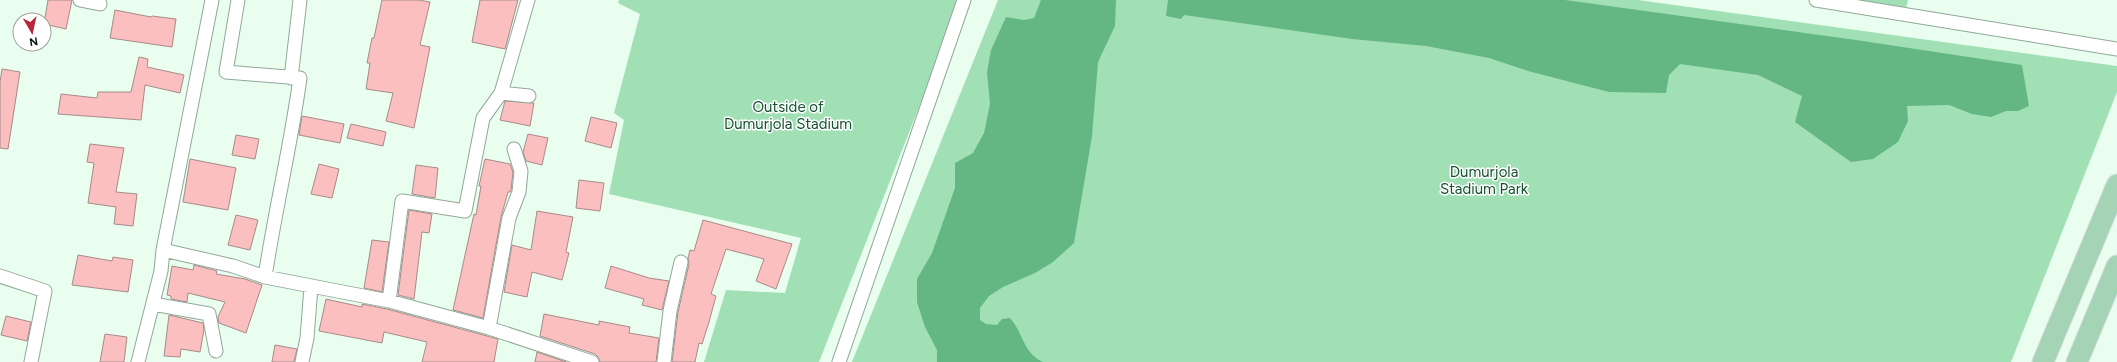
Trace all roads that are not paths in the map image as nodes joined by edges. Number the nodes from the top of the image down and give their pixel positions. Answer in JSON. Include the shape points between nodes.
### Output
{"nodes":[{"id":1,"x":80,"y":0,"type":"edge"},
{"id":2,"x":212,"y":0,"type":"edge"},
{"id":3,"x":238,"y":0,"type":"edge"},
{"id":4,"x":300,"y":0,"type":"edge"},
{"id":5,"x":528,"y":0,"type":"edge"},
{"id":6,"x":964,"y":0,"type":"edge"},
{"id":7,"x":1816,"y":0,"type":"edge"},
{"id":8,"x":100,"y":4,"type":"dead end"},
{"id":9,"x":2117,"y":49,"type":"edge"},
{"id":10,"x":291,"y":78,"type":"junction"},
{"id":11,"x":501,"y":93,"type":"junction"},
{"id":12,"x":529,"y":96,"type":"dead end"},
{"id":13,"x":514,"y":149,"type":"dead end"},
{"id":14,"x":2117,"y":185,"type":"edge"},
{"id":15,"x":164,"y":250,"type":"junction"},
{"id":16,"x":681,"y":262,"type":"dead end"},
{"id":17,"x":2117,"y":266,"type":"edge"},
{"id":18,"x":0,"y":276,"type":"edge"},
{"id":19,"x":265,"y":277,"type":"junction"},
{"id":20,"x":311,"y":287,"type":"junction"},
{"id":21,"x":388,"y":301,"type":"junction"},
{"id":22,"x":152,"y":304,"type":"junction"},
{"id":23,"x":489,"y":328,"type":"junction"},
{"id":24,"x":216,"y":351,"type":"dead end"},
{"id":25,"x":31,"y":362,"type":"edge"},
{"id":26,"x":138,"y":362,"type":"edge"},
{"id":27,"x":302,"y":362,"type":"edge"},
{"id":28,"x":592,"y":362,"type":"edge"},
{"id":29,"x":664,"y":362,"type":"edge"},
{"id":30,"x":839,"y":362,"type":"edge"},
{"id":31,"x":2042,"y":362,"type":"edge"},
{"id":32,"x":2077,"y":362,"type":"edge"}],
"edges":[{"from":1,"to":8,"type":"street"},
{"from":2,"to":15,"type":"street"},
{"from":3,"to":10,"type":"street","via":[[226,72]]},
{"from":4,"to":10,"type":"street"},
{"from":5,"to":11,"type":"street"},
{"from":6,"to":30,"type":"street"},
{"from":7,"to":9,"type":"street"},
{"from":10,"to":19,"type":"street","via":[[300,78],[294,129],[274,220]]},
{"from":11,"to":12,"type":"street"},
{"from":11,"to":21,"type":"street","via":[[483,118],[465,211],[402,201]]},
{"from":13,"to":23,"type":"street","via":[[521,171],[519,192],[509,218]]},
{"from":14,"to":31,"type":"main road"},
{"from":15,"to":19,"type":"street","via":[[233,266]]},
{"from":15,"to":22,"type":"street","via":[[162,271]]},
{"from":16,"to":29,"type":"street","via":[[670,311]]},
{"from":17,"to":32,"type":"main road"},
{"from":18,"to":25,"type":"street","via":[[45,291]]},
{"from":19,"to":20,"type":"street"},
{"from":20,"to":21,"type":"street"},
{"from":20,"to":27,"type":"street","via":[[307,338]]},
{"from":21,"to":23,"type":"street"},
{"from":22,"to":24,"type":"street","via":[[209,314]]},
{"from":22,"to":26,"type":"street"},
{"from":23,"to":28,"type":"street"}]}
